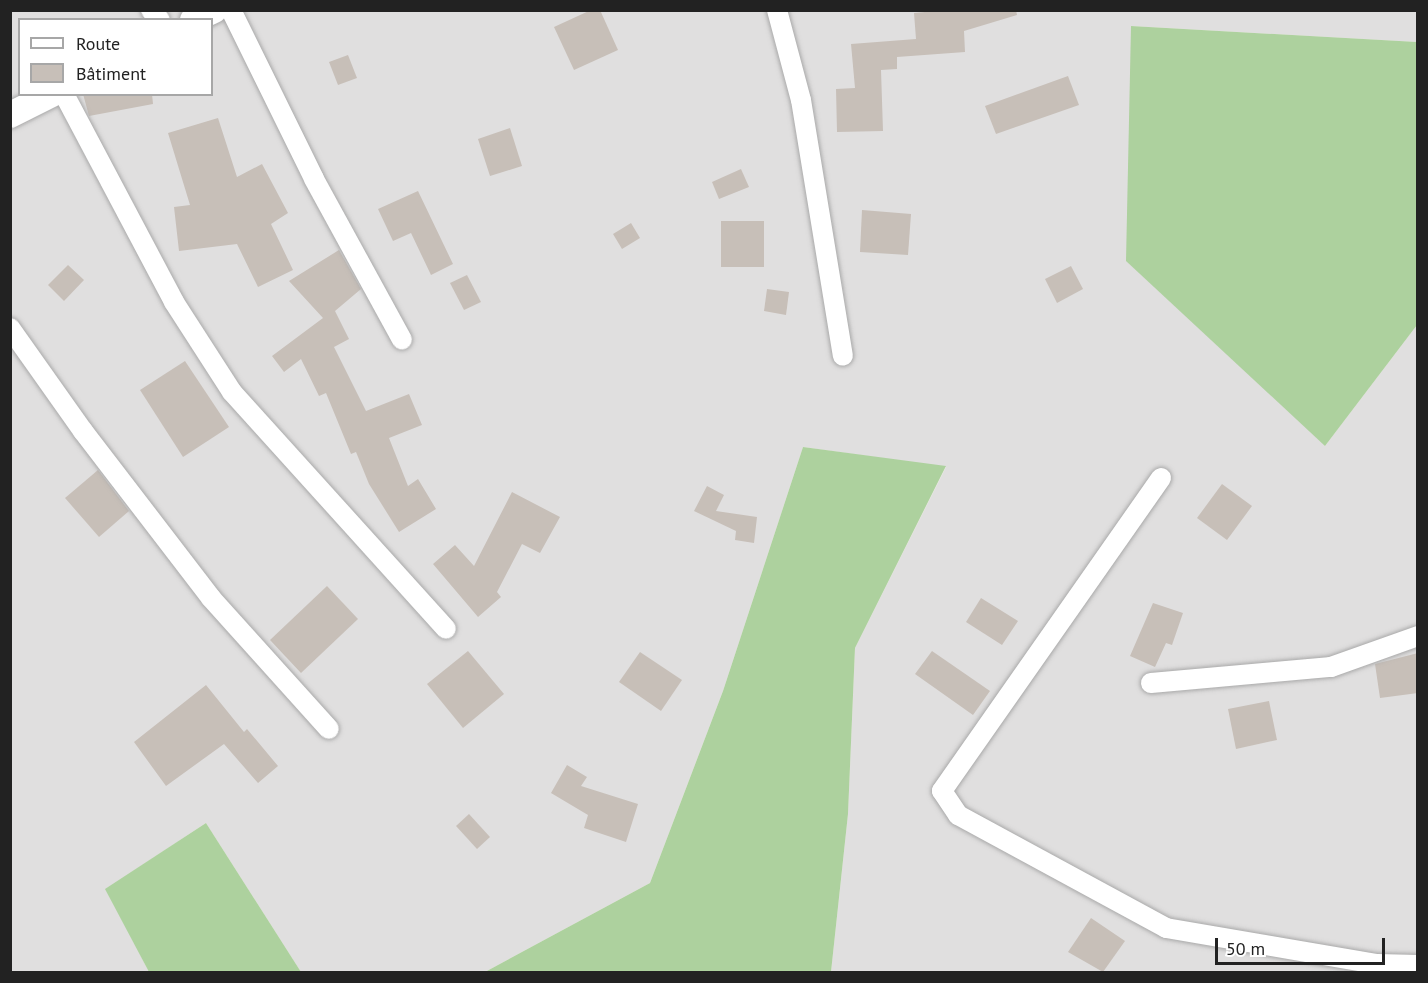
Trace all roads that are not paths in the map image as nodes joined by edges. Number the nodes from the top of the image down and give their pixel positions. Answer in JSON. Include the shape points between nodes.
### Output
{"nodes":[{"id":1,"x":214,"y":10,"type":"edge"},
{"id":2,"x":231,"y":10,"type":"edge"},
{"id":3,"x":777,"y":10,"type":"edge"},
{"id":4,"x":198,"y":18,"type":"edge"},
{"id":5,"x":48,"y":96,"type":"edge"},
{"id":6,"x":65,"y":96,"type":"edge"},
{"id":7,"x":11,"y":115,"type":"edge"},
{"id":8,"x":10,"y":328,"type":"edge"},
{"id":9,"x":402,"y":340,"type":"dead end"},
{"id":10,"x":843,"y":356,"type":"dead end"},
{"id":11,"x":1161,"y":478,"type":"dead end"},
{"id":12,"x":446,"y":629,"type":"dead end"},
{"id":13,"x":1418,"y":636,"type":"edge"},
{"id":14,"x":1151,"y":684,"type":"dead end"},
{"id":15,"x":329,"y":729,"type":"dead end"},
{"id":16,"x":1418,"y":965,"type":"edge"}],
"edges":[{"from":1,"to":4,"type":"street"},
{"from":2,"to":9,"type":"street","via":[[314,179]]},
{"from":3,"to":10,"type":"street","via":[[801,100]]},
{"from":5,"to":7,"type":"street"},
{"from":6,"to":12,"type":"street","via":[[174,302],[232,392]]},
{"from":8,"to":15,"type":"street","via":[[211,598]]},
{"from":11,"to":16,"type":"street","via":[[942,792],[958,815],[1166,928],[1377,964]]},
{"from":13,"to":14,"type":"street","via":[[1331,667]]}]}
